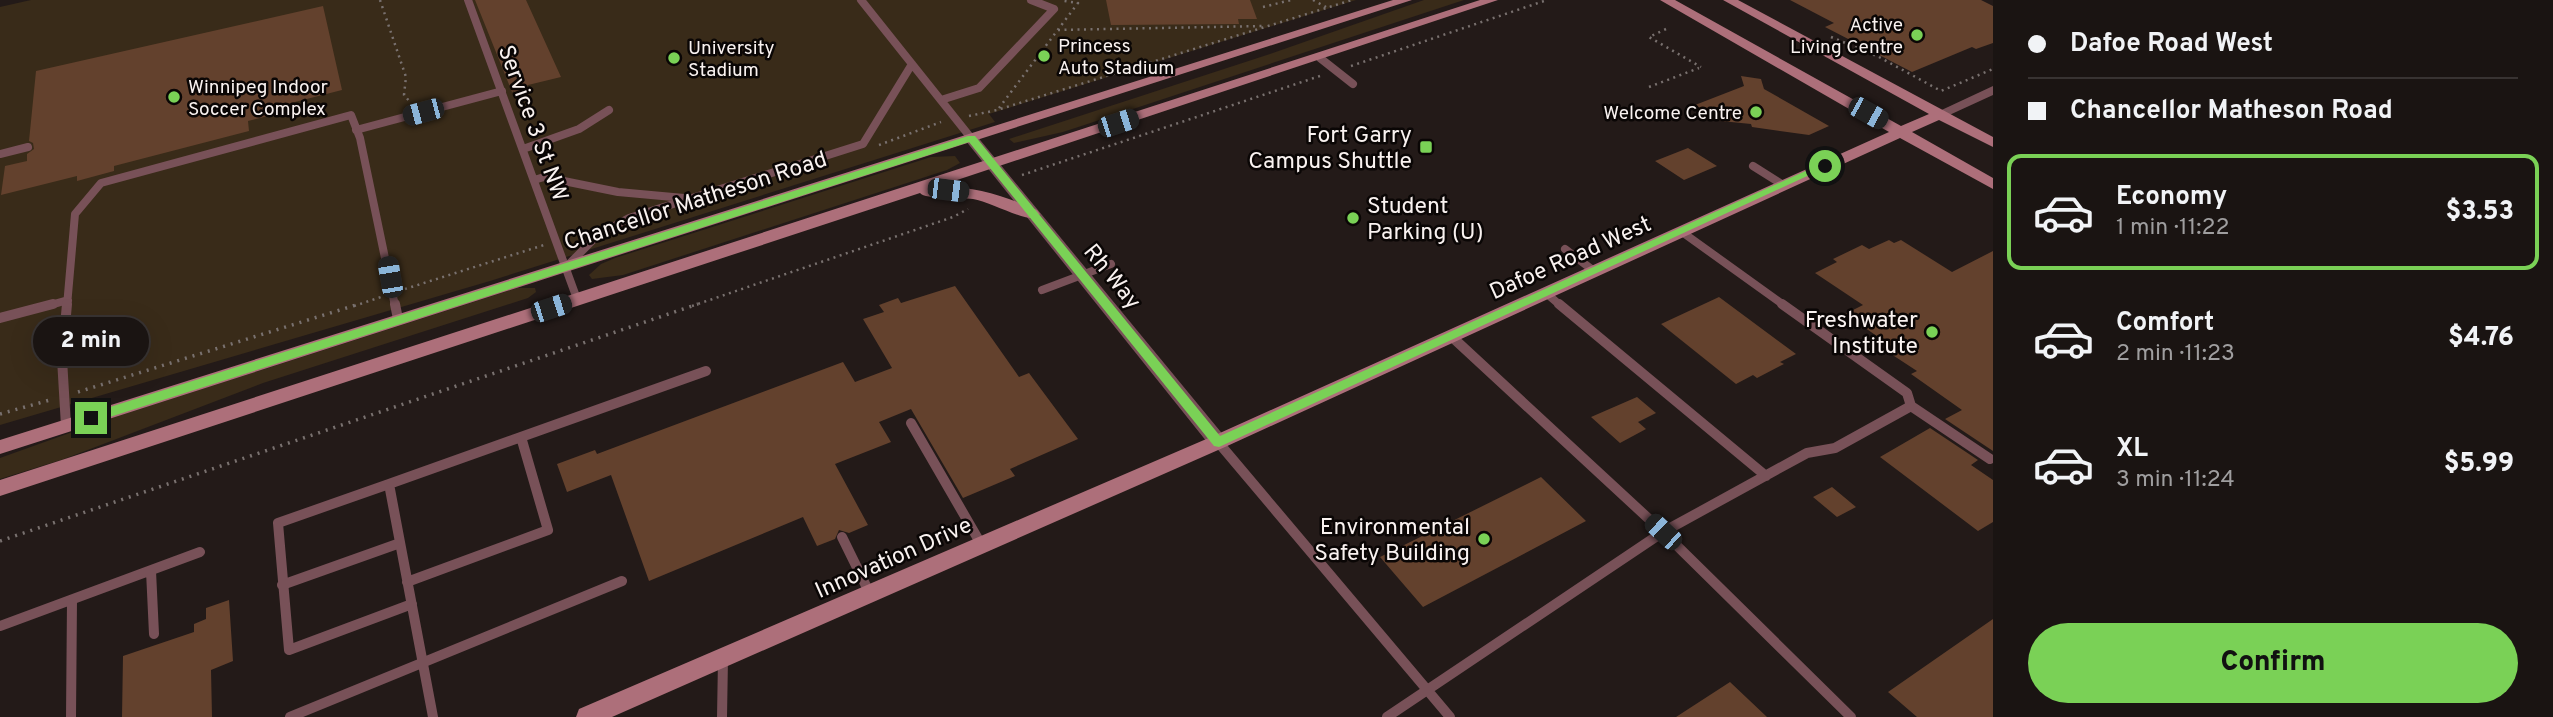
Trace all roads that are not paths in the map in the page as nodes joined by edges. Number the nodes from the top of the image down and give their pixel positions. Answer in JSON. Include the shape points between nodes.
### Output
{"nodes":[{"id":1,"x":468,"y":0,"type":"edge"},
{"id":2,"x":861,"y":0,"type":"edge"},
{"id":3,"x":1031,"y":0,"type":"edge"},
{"id":4,"x":1406,"y":0,"type":"edge"},
{"id":5,"x":1492,"y":0,"type":"edge"},
{"id":6,"x":1666,"y":0,"type":"edge"},
{"id":7,"x":1729,"y":0,"type":"edge"},
{"id":8,"x":1320,"y":58,"type":"junction"},
{"id":9,"x":912,"y":64,"type":"junction"},
{"id":10,"x":1353,"y":84,"type":"dead end"},
{"id":11,"x":502,"y":90,"type":"junction"},
{"id":12,"x":1993,"y":90,"type":"edge"},
{"id":13,"x":941,"y":100,"type":"junction"},
{"id":14,"x":609,"y":110,"type":"dead end"},
{"id":15,"x":1940,"y":114,"type":"junction"},
{"id":16,"x":356,"y":130,"type":"junction"},
{"id":17,"x":1901,"y":132,"type":"junction"},
{"id":18,"x":971,"y":138,"type":"junction"},
{"id":19,"x":1993,"y":143,"type":"edge"},
{"id":20,"x":28,"y":147,"type":"dead end"},
{"id":21,"x":523,"y":149,"type":"junction"},
{"id":22,"x":0,"y":154,"type":"edge"},
{"id":23,"x":992,"y":164,"type":"junction"},
{"id":24,"x":1753,"y":166,"type":"dead end"},
{"id":25,"x":534,"y":180,"type":"junction"},
{"id":26,"x":1993,"y":184,"type":"edge"},
{"id":27,"x":1783,"y":185,"type":"junction"},
{"id":28,"x":888,"y":197,"type":"junction"},
{"id":29,"x":691,"y":198,"type":"junction"},
{"id":30,"x":1032,"y":214,"type":"junction"},
{"id":31,"x":1682,"y":232,"type":"junction"},
{"id":32,"x":1565,"y":249,"type":"dead end"},
{"id":33,"x":1111,"y":264,"type":"dead end"},
{"id":34,"x":566,"y":267,"type":"junction"},
{"id":35,"x":1594,"y":271,"type":"junction"},
{"id":36,"x":1082,"y":273,"type":"junction"},
{"id":37,"x":1042,"y":290,"type":"dead end"},
{"id":38,"x":1546,"y":293,"type":"junction"},
{"id":39,"x":577,"y":299,"type":"junction"},
{"id":40,"x":68,"y":300,"type":"junction"},
{"id":41,"x":0,"y":318,"type":"edge"},
{"id":42,"x":398,"y":319,"type":"junction"},
{"id":43,"x":1451,"y":336,"type":"junction"},
{"id":44,"x":706,"y":371,"type":"dead end"},
{"id":45,"x":1911,"y":406,"type":"junction"},
{"id":46,"x":911,"y":424,"type":"dead end"},
{"id":47,"x":66,"y":426,"type":"junction"},
{"id":48,"x":521,"y":437,"type":"junction"},
{"id":49,"x":1219,"y":442,"type":"junction"},
{"id":50,"x":0,"y":447,"type":"edge"},
{"id":51,"x":1990,"y":459,"type":"dead end"},
{"id":52,"x":1766,"y":476,"type":"junction"},
{"id":53,"x":389,"y":484,"type":"junction"},
{"id":54,"x":0,"y":488,"type":"edge"},
{"id":55,"x":1663,"y":532,"type":"junction"},
{"id":56,"x":842,"y":537,"type":"dead end"},
{"id":57,"x":400,"y":543,"type":"junction"},
{"id":58,"x":981,"y":544,"type":"junction"},
{"id":59,"x":200,"y":552,"type":"dead end"},
{"id":60,"x":151,"y":571,"type":"junction"},
{"id":61,"x":622,"y":581,"type":"dead end"},
{"id":62,"x":407,"y":582,"type":"junction"},
{"id":63,"x":282,"y":585,"type":"junction"},
{"id":64,"x":870,"y":594,"type":"junction"},
{"id":65,"x":72,"y":600,"type":"junction"},
{"id":66,"x":412,"y":604,"type":"junction"},
{"id":67,"x":0,"y":626,"type":"edge"},
{"id":68,"x":154,"y":634,"type":"dead end"},
{"id":69,"x":723,"y":659,"type":"junction"},
{"id":70,"x":423,"y":664,"type":"junction"},
{"id":71,"x":1427,"y":689,"type":"junction"},
{"id":72,"x":71,"y":717,"type":"edge"},
{"id":73,"x":290,"y":717,"type":"edge"},
{"id":74,"x":433,"y":717,"type":"edge"},
{"id":75,"x":587,"y":717,"type":"edge"},
{"id":76,"x":722,"y":717,"type":"edge"},
{"id":77,"x":1387,"y":717,"type":"edge"},
{"id":78,"x":1450,"y":717,"type":"edge"},
{"id":79,"x":1852,"y":717,"type":"edge"}],
"edges":[{"from":1,"to":11,"type":"lane","name":"Service 3 St NW"},
{"from":2,"to":9,"type":"lane"},
{"from":3,"to":13,"type":"lane","via":[[1054,9],[979,88]]},
{"from":4,"to":18,"type":"main road","name":"Chancellor Matheson Road"},
{"from":5,"to":8,"type":"main road"},
{"from":6,"to":17,"type":"main road"},
{"from":7,"to":15,"type":"main road"},
{"from":8,"to":10,"type":"lane"},
{"from":8,"to":23,"type":"main road"},
{"from":9,"to":13,"type":"lane"},
{"from":9,"to":29,"type":"lane","via":[[863,144]]},
{"from":11,"to":16,"type":"lane"},
{"from":11,"to":21,"type":"lane","name":"Service 3 St NW"},
{"from":12,"to":15,"type":"street"},
{"from":13,"to":18,"type":"lane"},
{"from":14,"to":21,"type":"lane","via":[[569,135]]},
{"from":15,"to":17,"type":"main road","name":"Dafoe Road West"},
{"from":15,"to":19,"type":"main road"},
{"from":16,"to":40,"type":"lane","via":[[351,115],[101,183],[75,214]]},
{"from":16,"to":42,"type":"lane"},
{"from":17,"to":26,"type":"main road"},
{"from":17,"to":27,"type":"main road","name":"Dafoe Road West"},
{"from":18,"to":23,"type":"street","name":"Rh Way"},
{"from":18,"to":34,"type":"main road","name":"Chancellor Matheson Road"},
{"from":20,"to":22,"type":"lane"},
{"from":21,"to":25,"type":"lane","name":"Service 3 St NW"},
{"from":23,"to":28,"type":"main road"},
{"from":23,"to":30,"type":"street","name":"Rh Way"},
{"from":24,"to":27,"type":"lane"},
{"from":25,"to":29,"type":"lane","via":[[544,177],[618,192]]},
{"from":25,"to":34,"type":"lane","name":"Service 3 St NW"},
{"from":27,"to":31,"type":"main road","name":"Dafoe Road West"},
{"from":28,"to":30,"type":"main road","via":[[948,190],[1001,200]]},
{"from":28,"to":39,"type":"main road"},
{"from":29,"to":34,"type":"lane","via":[[608,229]]},
{"from":30,"to":36,"type":"street","name":"Rh Way"},
{"from":31,"to":35,"type":"main road","name":"Dafoe Road West"},
{"from":31,"to":45,"type":"lane","via":[[1907,393]]},
{"from":32,"to":35,"type":"lane"},
{"from":33,"to":36,"type":"lane"},
{"from":34,"to":39,"type":"lane","name":"Service 3 St NW"},
{"from":34,"to":42,"type":"main road","name":"Chancellor Matheson Road"},
{"from":35,"to":38,"type":"main road","name":"Dafoe Road West"},
{"from":36,"to":37,"type":"lane"},
{"from":36,"to":49,"type":"street","name":"Rh Way"},
{"from":38,"to":43,"type":"main road","name":"Dafoe Road West"},
{"from":38,"to":52,"type":"lane"},
{"from":39,"to":54,"type":"main road"},
{"from":40,"to":41,"type":"lane"},
{"from":40,"to":47,"type":"lane","via":[[62,359]]},
{"from":42,"to":47,"type":"main road","name":"Chancellor Matheson Road"},
{"from":43,"to":49,"type":"main road","name":"Dafoe Road West"},
{"from":43,"to":55,"type":"lane"},
{"from":44,"to":48,"type":"lane"},
{"from":45,"to":51,"type":"lane"},
{"from":45,"to":52,"type":"lane","via":[[1835,448],[1807,453]]},
{"from":46,"to":58,"type":"lane"},
{"from":47,"to":50,"type":"main road","name":"Chancellor Matheson Road"},
{"from":48,"to":53,"type":"lane"},
{"from":48,"to":62,"type":"lane","via":[[548,530]]},
{"from":49,"to":58,"type":"main road","name":"Innovation Drive"},
{"from":49,"to":71,"type":"lane"},
{"from":52,"to":55,"type":"lane"},
{"from":53,"to":57,"type":"lane"},
{"from":53,"to":63,"type":"lane","via":[[278,523]]},
{"from":55,"to":71,"type":"lane"},
{"from":55,"to":79,"type":"lane"},
{"from":56,"to":64,"type":"lane"},
{"from":57,"to":62,"type":"lane"},
{"from":57,"to":63,"type":"lane"},
{"from":58,"to":64,"type":"main road","name":"Innovation Drive"},
{"from":59,"to":60,"type":"lane"},
{"from":60,"to":65,"type":"lane"},
{"from":60,"to":68,"type":"lane"},
{"from":61,"to":70,"type":"lane"},
{"from":62,"to":66,"type":"lane"},
{"from":63,"to":66,"type":"lane","via":[[289,650]]},
{"from":64,"to":69,"type":"main road","name":"Innovation Drive"},
{"from":65,"to":67,"type":"lane"},
{"from":65,"to":72,"type":"lane"},
{"from":66,"to":70,"type":"lane"},
{"from":69,"to":75,"type":"main road","name":"Innovation Drive"},
{"from":69,"to":76,"type":"lane"},
{"from":70,"to":73,"type":"lane"},
{"from":70,"to":74,"type":"lane"},
{"from":71,"to":77,"type":"lane"},
{"from":71,"to":78,"type":"lane"}]}
